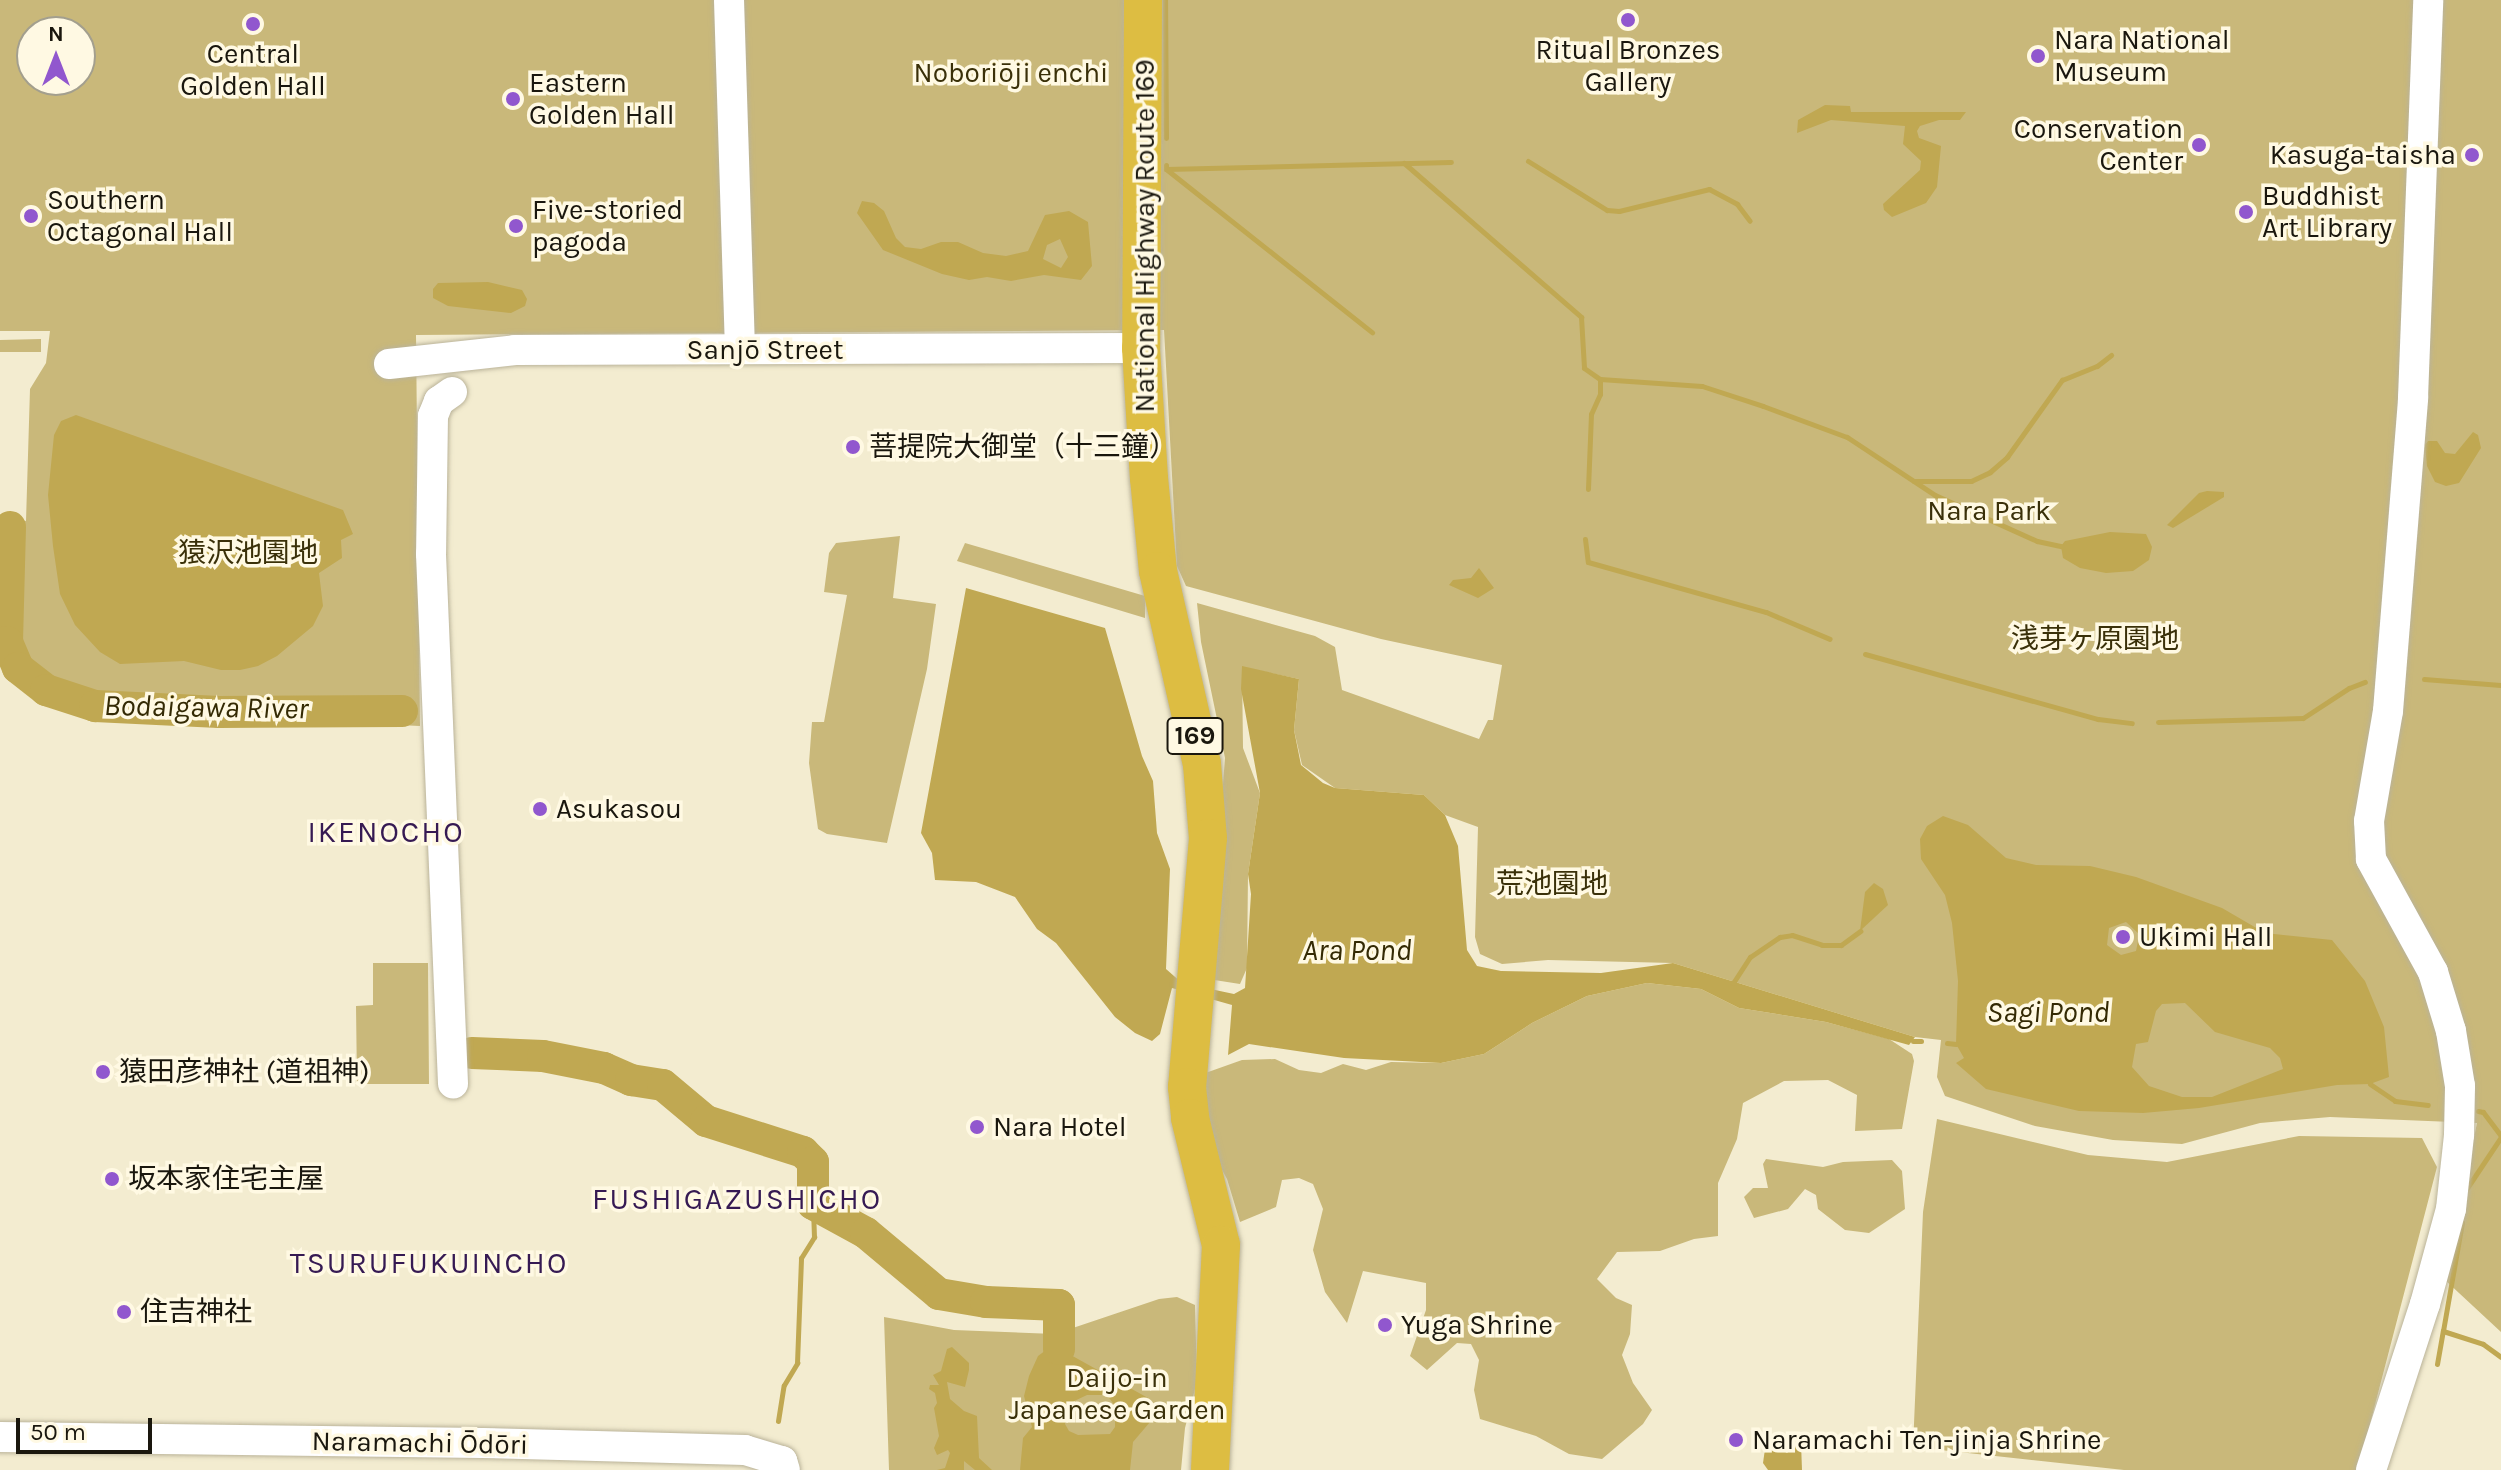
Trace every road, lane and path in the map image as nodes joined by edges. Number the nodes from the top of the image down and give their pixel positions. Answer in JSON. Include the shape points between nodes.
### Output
{"nodes":[{"id":1,"x":729,"y":0,"type":"edge"},
{"id":2,"x":1143,"y":0,"type":"edge"},
{"id":3,"x":2428,"y":0,"type":"edge"},
{"id":4,"x":1141,"y":348,"type":"junction"},
{"id":5,"x":740,"y":349,"type":"junction"},
{"id":6,"x":389,"y":364,"type":"dead end"},
{"id":7,"x":452,"y":392,"type":"dead end"},
{"id":8,"x":453,"y":1084,"type":"dead end"},
{"id":9,"x":0,"y":1437,"type":"edge"},
{"id":10,"x":785,"y":1470,"type":"edge"},
{"id":11,"x":1210,"y":1470,"type":"edge"},
{"id":12,"x":2371,"y":1470,"type":"edge"}],
"edges":[{"from":1,"to":5,"type":"street"},
{"from":2,"to":4,"type":"highway","name":"National Highway Route 169","number":"169"},
{"from":3,"to":12,"type":"street","via":[[2410,430],[2388,711],[2369,821],[2371,859],[2433,972],[2451,1031],[2460,1086],[2459,1135],[2444,1237]]},
{"from":4,"to":5,"type":"street","name":"Sanjō Street"},
{"from":4,"to":11,"type":"highway","name":"National Highway Route 169","number":"169","via":[[1158,571],[1202,764],[1208,838],[1187,1087],[1221,1245]]},
{"from":5,"to":6,"type":"street","name":"Sanjō Street","via":[[515,350]]},
{"from":7,"to":8,"type":"street","via":[[439,401],[433,416],[432,530]]},
{"from":9,"to":10,"type":"street","name":"Naramachi Ōdōri","via":[[745,1450],[782,1461]]}]}
